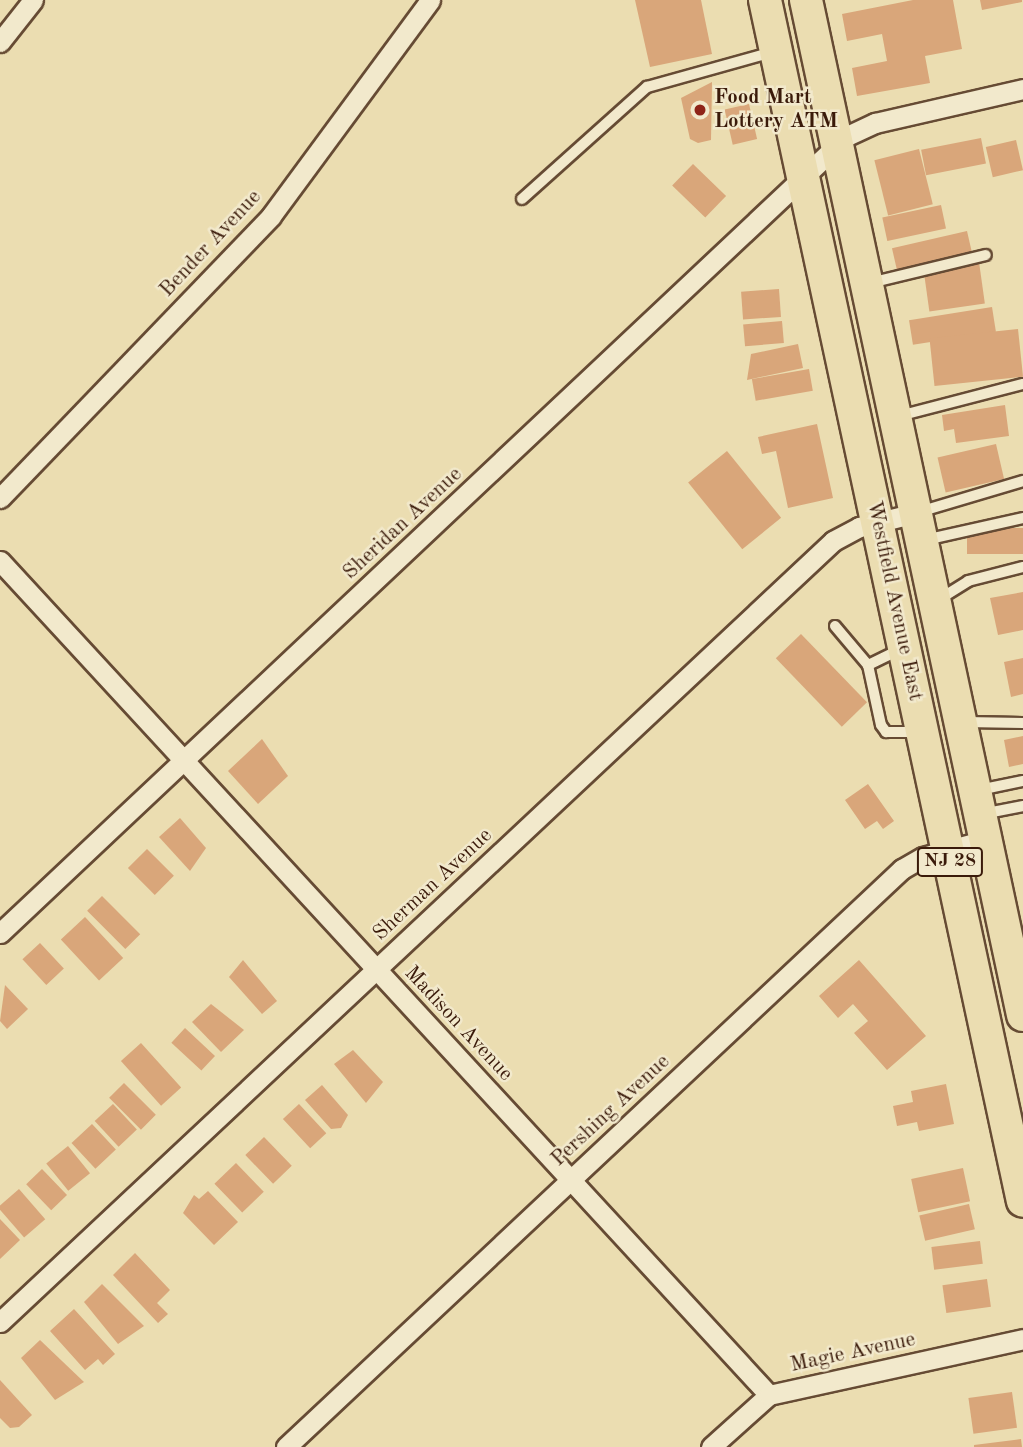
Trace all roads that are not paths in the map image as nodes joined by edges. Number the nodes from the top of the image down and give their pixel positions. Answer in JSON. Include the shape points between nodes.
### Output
{"nodes":[{"id":1,"x":430,"y":0,"type":"edge"},
{"id":2,"x":765,"y":0,"type":"edge"},
{"id":3,"x":806,"y":0,"type":"edge"},
{"id":4,"x":29,"y":2,"type":"edge"},
{"id":5,"x":0,"y":42,"type":"edge"},
{"id":6,"x":776,"y":51,"type":"junction"},
{"id":7,"x":1023,"y":89,"type":"edge"},
{"id":8,"x":837,"y":146,"type":"junction"},
{"id":9,"x":804,"y":179,"type":"junction"},
{"id":10,"x":522,"y":199,"type":"dead end"},
{"id":11,"x":986,"y":256,"type":"dead end"},
{"id":12,"x":866,"y":284,"type":"junction"},
{"id":13,"x":1023,"y":384,"type":"edge"},
{"id":14,"x":895,"y":417,"type":"junction"},
{"id":15,"x":1023,"y":481,"type":"edge"},
{"id":16,"x":0,"y":498,"type":"edge"},
{"id":17,"x":1023,"y":518,"type":"edge"},
{"id":18,"x":877,"y":522,"type":"junction"},
{"id":19,"x":918,"y":527,"type":"junction"},
{"id":20,"x":0,"y":561,"type":"edge"},
{"id":21,"x":1023,"y":567,"type":"edge"},
{"id":22,"x":934,"y":602,"type":"junction"},
{"id":23,"x":835,"y":626,"type":"dead end"},
{"id":24,"x":904,"y":648,"type":"junction"},
{"id":25,"x":868,"y":665,"type":"junction"},
{"id":26,"x":960,"y":720,"type":"junction"},
{"id":27,"x":1023,"y":723,"type":"edge"},
{"id":28,"x":922,"y":732,"type":"junction"},
{"id":29,"x":184,"y":760,"type":"junction"},
{"id":30,"x":1023,"y":781,"type":"edge"},
{"id":31,"x":1023,"y":806,"type":"edge"},
{"id":32,"x":980,"y":815,"type":"junction"},
{"id":33,"x":947,"y":849,"type":"junction"},
{"id":34,"x":0,"y":933,"type":"edge"},
{"id":35,"x":1017,"y":954,"type":"edge"},
{"id":36,"x":377,"y":970,"type":"junction"},
{"id":37,"x":1023,"y":1016,"type":"edge"},
{"id":38,"x":1011,"y":1087,"type":"edge"},
{"id":39,"x":571,"y":1180,"type":"junction"},
{"id":40,"x":1023,"y":1201,"type":"edge"},
{"id":41,"x":0,"y":1322,"type":"edge"},
{"id":42,"x":1023,"y":1339,"type":"edge"},
{"id":43,"x":769,"y":1395,"type":"junction"},
{"id":44,"x":286,"y":1447,"type":"edge"},
{"id":45,"x":711,"y":1447,"type":"edge"}],
"edges":[{"from":1,"to":16,"type":"street","name":"Bender Avenue","via":[[271,216]]},
{"from":2,"to":6,"type":"main road","name":"Westfield Avenue East","number":"NJ 28"},
{"from":3,"to":8,"type":"main road","name":"Westfield Avenue East","number":"NJ 28"},
{"from":4,"to":5,"type":"street"},
{"from":6,"to":9,"type":"main road","name":"Westfield Avenue East","number":"NJ 28"},
{"from":6,"to":10,"type":"lane","via":[[647,87]]},
{"from":7,"to":8,"type":"street","name":"Sheridan Avenue","via":[[863,126]]},
{"from":8,"to":9,"type":"street","name":"Sheridan Avenue"},
{"from":8,"to":12,"type":"main road","name":"Westfield Avenue East","number":"NJ 28"},
{"from":9,"to":18,"type":"main road","name":"Westfield Avenue East","number":"NJ 28"},
{"from":9,"to":29,"type":"street","name":"Sheridan Avenue"},
{"from":11,"to":12,"type":"lane"},
{"from":12,"to":14,"type":"main road","name":"Westfield Avenue East","number":"NJ 28"},
{"from":13,"to":14,"type":"lane"},
{"from":14,"to":19,"type":"main road","name":"Westfield Avenue East","number":"NJ 28"},
{"from":15,"to":19,"type":"lane"},
{"from":17,"to":19,"type":"lane"},
{"from":18,"to":19,"type":"street","name":"Sherman Avenue"},
{"from":18,"to":24,"type":"main road","name":"Westfield Avenue East","number":"NJ 28"},
{"from":18,"to":36,"type":"street","name":"Sherman Avenue","via":[[834,541]]},
{"from":19,"to":22,"type":"main road","name":"Westfield Avenue East","number":"NJ 28"},
{"from":20,"to":29,"type":"street","name":"Madison Avenue"},
{"from":21,"to":22,"type":"lane","via":[[968,581]]},
{"from":22,"to":26,"type":"main road","name":"Westfield Avenue East","number":"NJ 28"},
{"from":23,"to":25,"type":"lane"},
{"from":24,"to":25,"type":"lane"},
{"from":24,"to":28,"type":"main road","name":"Westfield Avenue East","number":"NJ 28"},
{"from":25,"to":28,"type":"lane","via":[[880,725],[886,732]]},
{"from":26,"to":27,"type":"lane","via":[[1003,727]]},
{"from":26,"to":32,"type":"main road","name":"Westfield Avenue East","number":"NJ 28"},
{"from":28,"to":33,"type":"main road","name":"Westfield Avenue East","number":"NJ 28"},
{"from":29,"to":34,"type":"street","name":"Sheridan Avenue"},
{"from":29,"to":36,"type":"street","name":"Madison Avenue"},
{"from":30,"to":32,"type":"lane"},
{"from":31,"to":32,"type":"lane"},
{"from":32,"to":33,"type":"street","name":"Pershing Avenue"},
{"from":32,"to":35,"type":"main road","name":"Westfield Avenue East","number":"NJ 28"},
{"from":33,"to":38,"type":"main road","name":"Westfield Avenue East","number":"NJ 28"},
{"from":33,"to":39,"type":"street","name":"Pershing Avenue","via":[[902,869]]},
{"from":35,"to":37,"type":"main road","name":"Westfield Avenue East","number":"NJ 28"},
{"from":36,"to":39,"type":"street","name":"Madison Avenue"},
{"from":36,"to":41,"type":"street","name":"Sherman Avenue"},
{"from":38,"to":40,"type":"main road","name":"Westfield Avenue East","number":"NJ 28"},
{"from":39,"to":43,"type":"street","name":"Madison Avenue"},
{"from":39,"to":44,"type":"street","name":"Pershing Avenue"},
{"from":42,"to":43,"type":"street","name":"Magie Avenue"},
{"from":43,"to":45,"type":"street","name":"Magie Avenue"}]}
